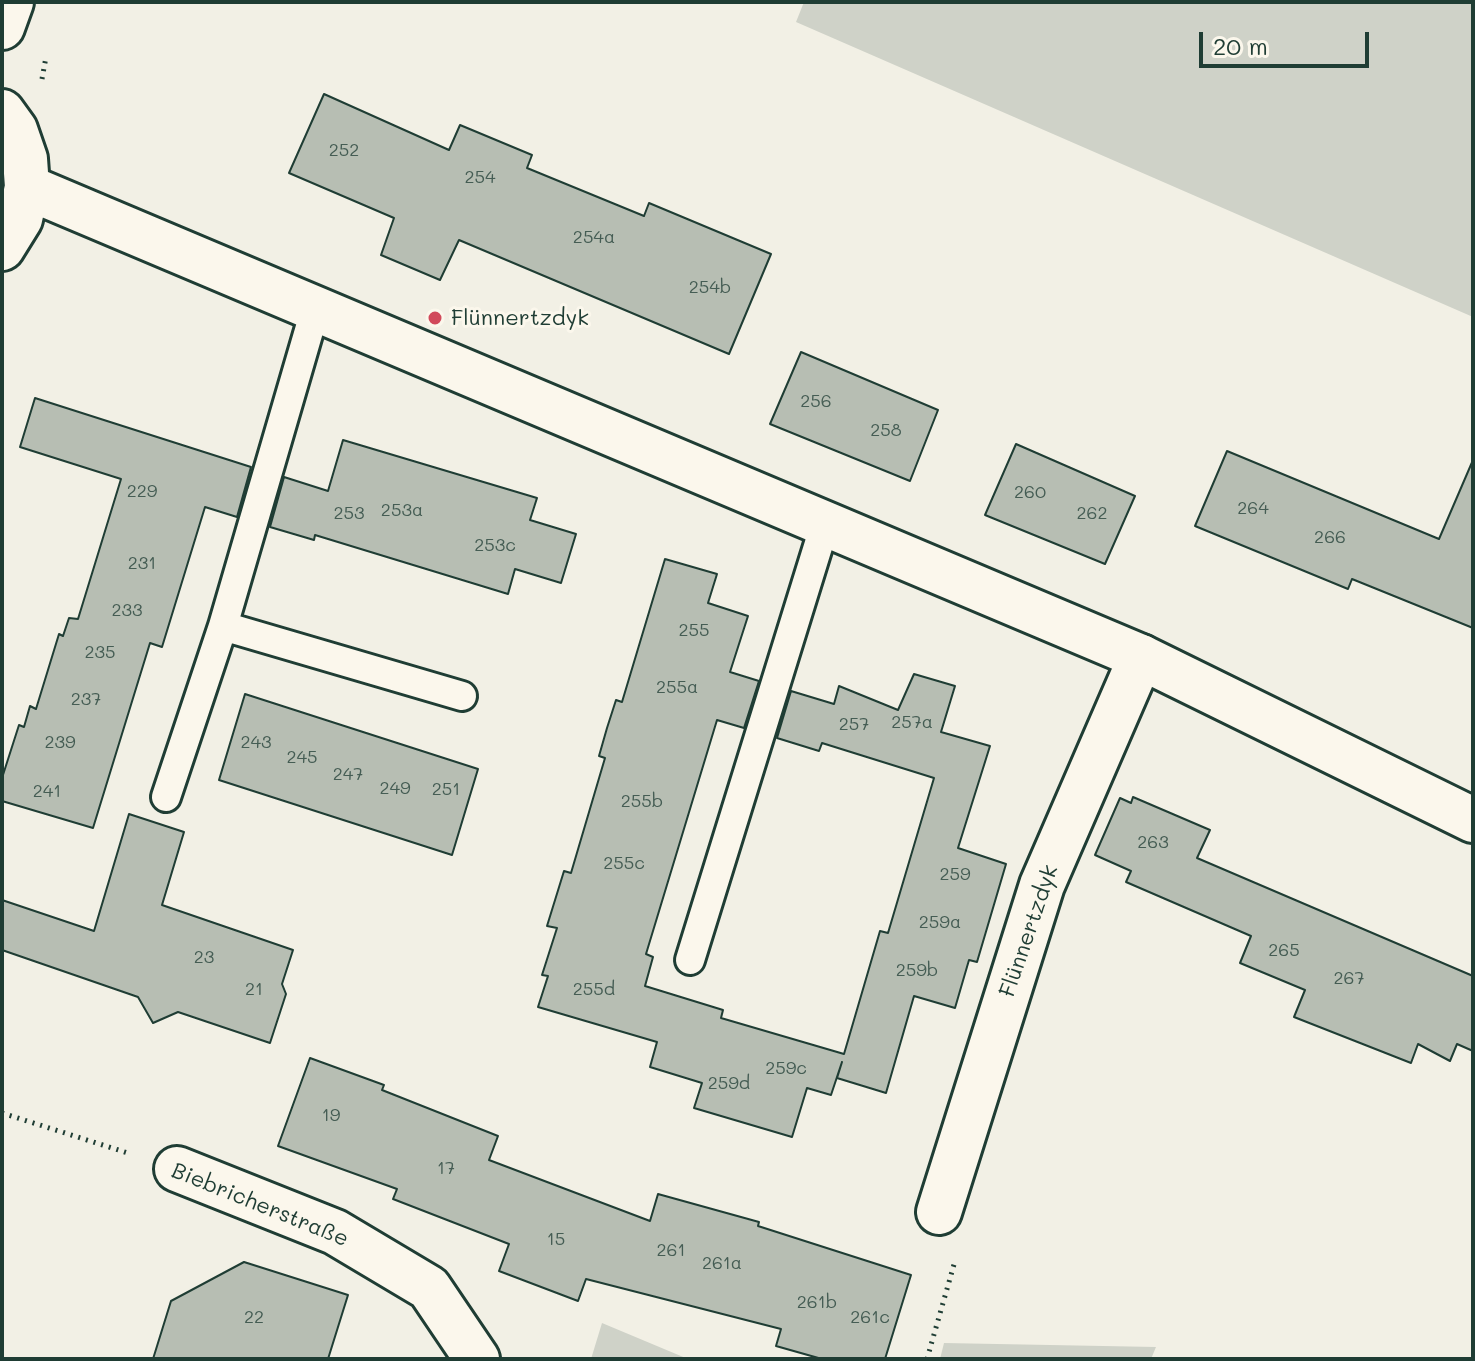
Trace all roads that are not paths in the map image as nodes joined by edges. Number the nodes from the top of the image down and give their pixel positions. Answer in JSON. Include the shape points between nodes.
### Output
{"nodes":[{"id":1,"x":11,"y":2,"type":"edge"},
{"id":2,"x":2,"y":27,"type":"edge"},
{"id":3,"x":2,"y":112,"type":"edge"},
{"id":4,"x":27,"y":187,"type":"junction"},
{"id":5,"x":2,"y":248,"type":"edge"},
{"id":6,"x":315,"y":310,"type":"junction"},
{"id":7,"x":825,"y":524,"type":"junction"},
{"id":8,"x":223,"y":626,"type":"junction"},
{"id":9,"x":1141,"y":657,"type":"junction"},
{"id":10,"x":462,"y":696,"type":"dead end"},
{"id":11,"x":166,"y":797,"type":"dead end"},
{"id":12,"x":1473,"y":820,"type":"edge"},
{"id":13,"x":690,"y":960,"type":"dead end"},
{"id":14,"x":177,"y":1169,"type":"road end"},
{"id":15,"x":939,"y":1212,"type":"road end"},
{"id":16,"x":477,"y":1359,"type":"edge"}],
"edges":[{"from":1,"to":2,"type":"street"},
{"from":3,"to":4,"type":"street","via":[[25,159]]},
{"from":4,"to":5,"type":"street","via":[[20,219]]},
{"from":4,"to":6,"type":"street"},
{"from":6,"to":7,"type":"street"},
{"from":6,"to":8,"type":"lane"},
{"from":7,"to":9,"type":"street"},
{"from":7,"to":13,"type":"lane"},
{"from":8,"to":10,"type":"lane"},
{"from":8,"to":11,"type":"lane"},
{"from":9,"to":12,"type":"street"},
{"from":9,"to":15,"type":"street","name":"Flünnertzdyk","via":[[1042,885]]},
{"from":14,"to":16,"type":"street","name":"Biebricherstraße","via":[[335,1232],[429,1288]]}]}
